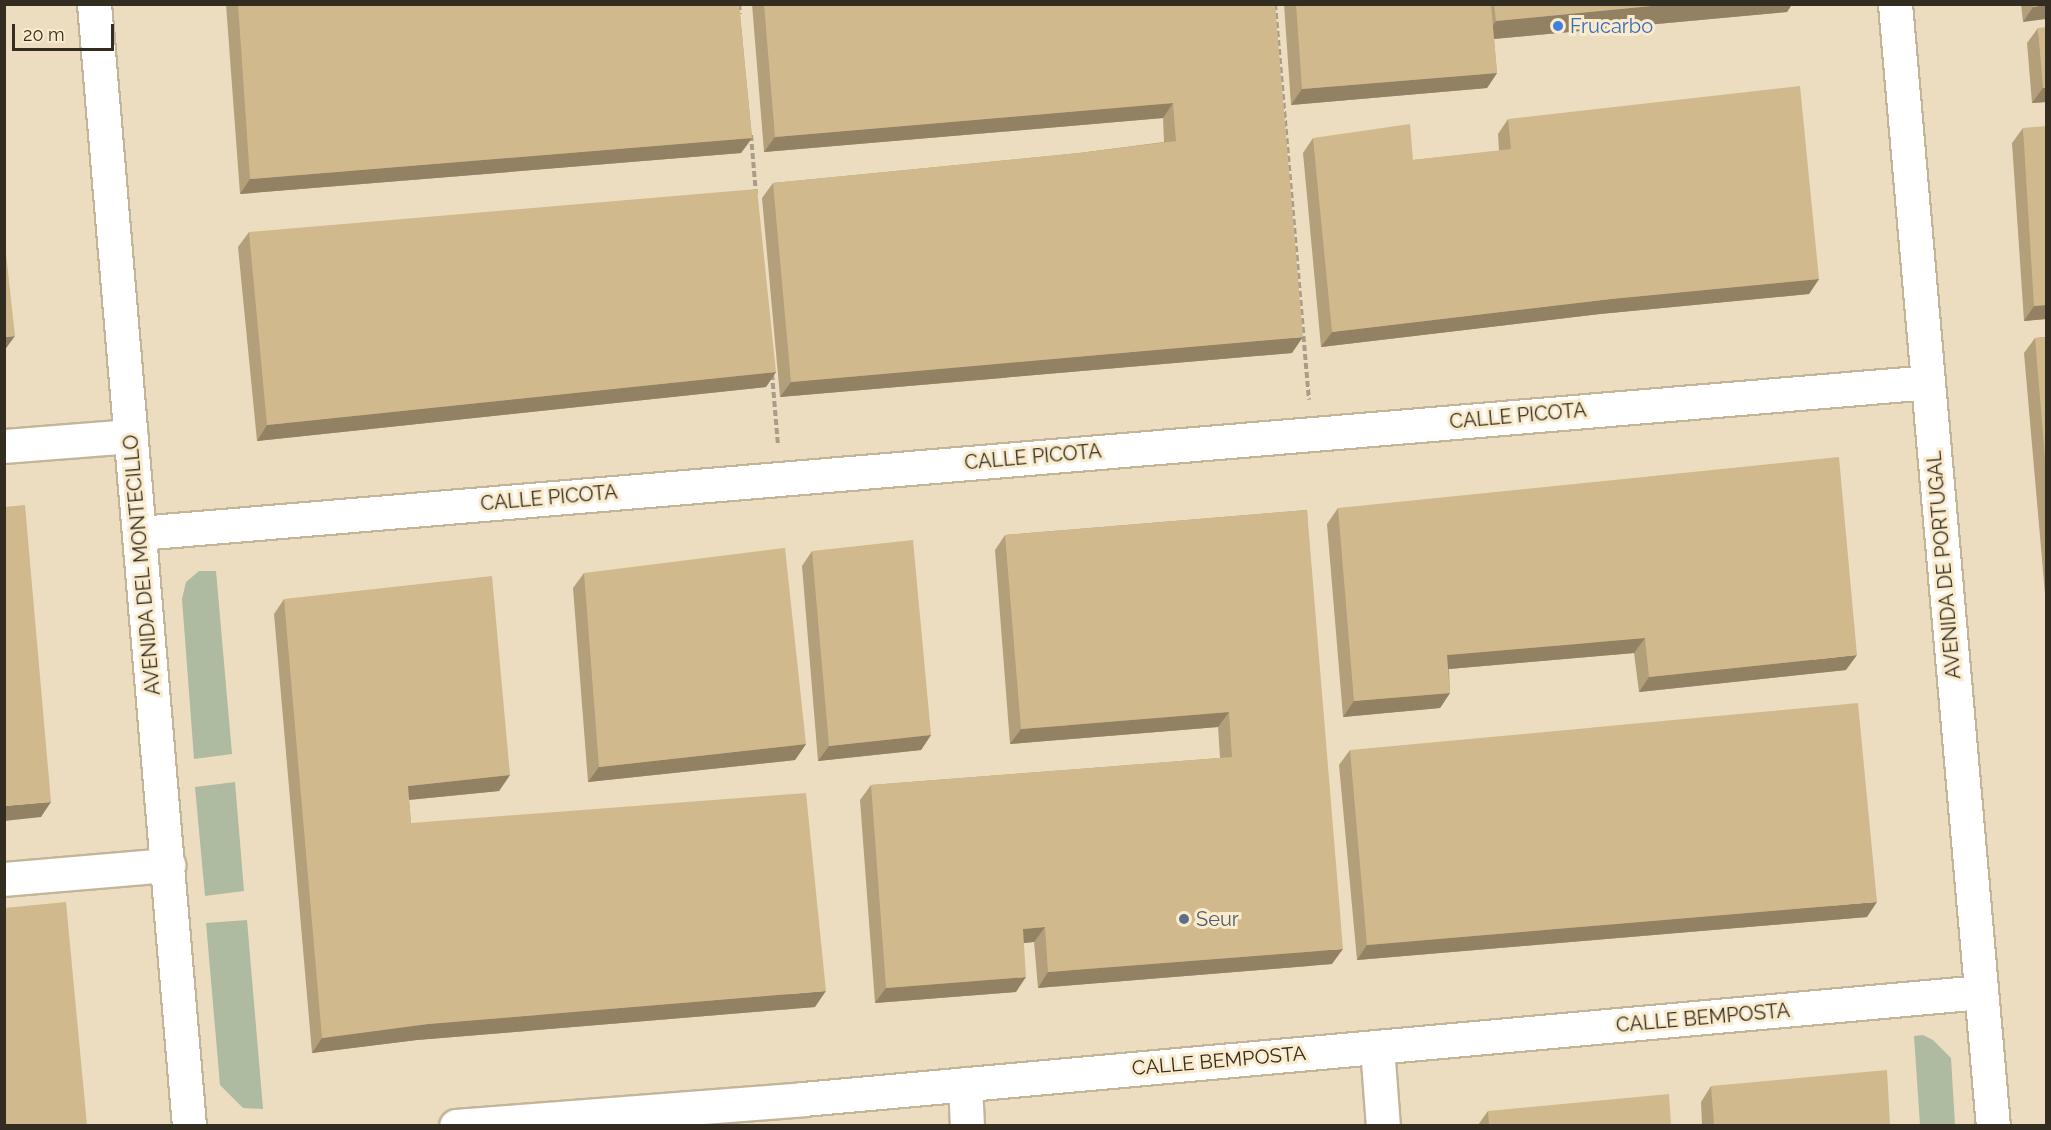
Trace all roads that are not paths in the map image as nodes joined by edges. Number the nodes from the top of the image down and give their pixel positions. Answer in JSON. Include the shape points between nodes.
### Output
{"nodes":[{"id":1,"x":94,"y":4,"type":"edge"},
{"id":2,"x":1895,"y":4,"type":"edge"},
{"id":3,"x":1928,"y":382,"type":"junction"},
{"id":4,"x":131,"y":436,"type":"junction"},
{"id":5,"x":4,"y":446,"type":"edge"},
{"id":6,"x":139,"y":533,"type":"junction"},
{"id":7,"x":168,"y":865,"type":"junction"},
{"id":8,"x":4,"y":879,"type":"edge"},
{"id":9,"x":1981,"y":992,"type":"junction"},
{"id":10,"x":1377,"y":1047,"type":"junction"},
{"id":11,"x":965,"y":1084,"type":"junction"},
{"id":12,"x":804,"y":1112,"type":"edge"},
{"id":13,"x":197,"y":1125,"type":"edge"},
{"id":14,"x":456,"y":1125,"type":"edge"},
{"id":15,"x":968,"y":1125,"type":"edge"},
{"id":16,"x":1383,"y":1125,"type":"edge"},
{"id":17,"x":1993,"y":1125,"type":"edge"}],
"edges":[{"from":1,"to":4,"type":"street","name":"AVENIDA DEL MONTECILLO"},
{"from":2,"to":3,"type":"street","name":"AVENIDA DE PORTUGAL"},
{"from":3,"to":6,"type":"street","name":"CALLE PICOTA"},
{"from":3,"to":9,"type":"street","name":"AVENIDA DE PORTUGAL"},
{"from":4,"to":5,"type":"street"},
{"from":4,"to":6,"type":"street","name":"AVENIDA DEL MONTECILLO"},
{"from":6,"to":7,"type":"street","name":"AVENIDA DEL MONTECILLO"},
{"from":7,"to":8,"type":"street"},
{"from":7,"to":13,"type":"street","name":"AVENIDA DEL MONTECILLO"},
{"from":9,"to":10,"type":"street","name":"CALLE BEMPOSTA"},
{"from":9,"to":17,"type":"street","name":"AVENIDA DE PORTUGAL"},
{"from":10,"to":11,"type":"street","name":"CALLE BEMPOSTA"},
{"from":10,"to":16,"type":"street"},
{"from":11,"to":12,"type":"street","name":"CALLE BEMPOSTA"},
{"from":11,"to":15,"type":"street"},
{"from":12,"to":14,"type":"street","name":"CALLE BEMPOSTA"}]}
